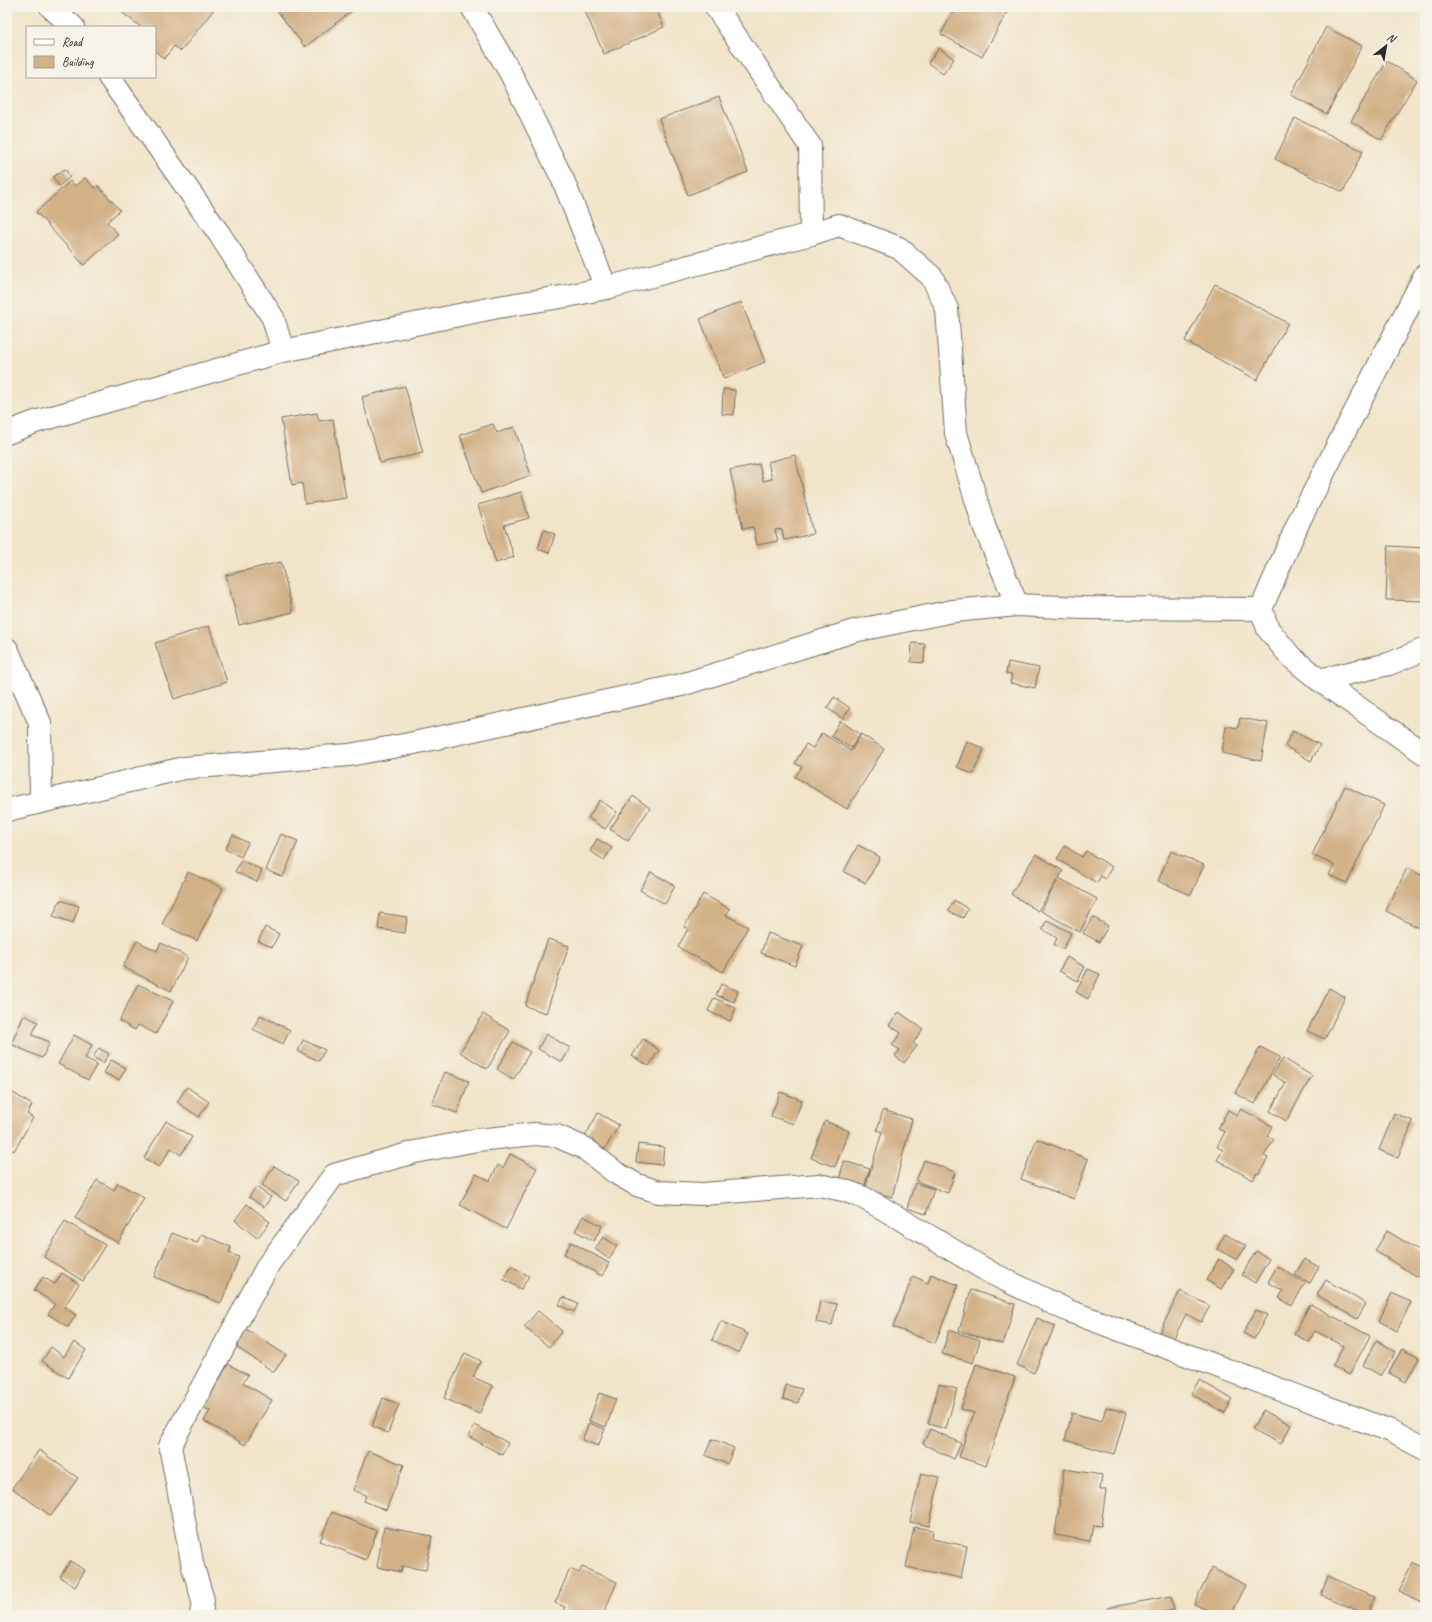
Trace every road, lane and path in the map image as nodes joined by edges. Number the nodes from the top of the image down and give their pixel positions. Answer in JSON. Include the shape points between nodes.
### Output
{"nodes":[{"id":1,"x":51,"y":7,"type":"edge"},
{"id":2,"x":472,"y":7,"type":"edge"},
{"id":3,"x":716,"y":7,"type":"edge"},
{"id":4,"x":72,"y":26,"type":"edge"},
{"id":5,"x":110,"y":78,"type":"edge"},
{"id":6,"x":811,"y":234,"type":"junction"},
{"id":7,"x":1425,"y":275,"type":"edge"},
{"id":8,"x":606,"y":288,"type":"junction"},
{"id":9,"x":283,"y":350,"type":"junction"},
{"id":10,"x":7,"y":433,"type":"edge"},
{"id":11,"x":1017,"y":605,"type":"junction"},
{"id":12,"x":1261,"y":609,"type":"junction"},
{"id":13,"x":7,"y":649,"type":"edge"},
{"id":14,"x":1425,"y":649,"type":"edge"},
{"id":15,"x":1319,"y":680,"type":"junction"},
{"id":16,"x":1425,"y":754,"type":"edge"},
{"id":17,"x":41,"y":801,"type":"junction"},
{"id":18,"x":7,"y":810,"type":"edge"},
{"id":19,"x":1425,"y":1449,"type":"edge"},
{"id":20,"x":201,"y":1615,"type":"edge"}],
"edges":[{"from":1,"to":4,"type":"street"},
{"from":2,"to":8,"type":"street","via":[[511,74],[563,180]]},
{"from":3,"to":6,"type":"street","via":[[810,146]]},
{"from":5,"to":9,"type":"street","via":[[220,235],[273,318]]},
{"from":6,"to":8,"type":"street"},
{"from":6,"to":11,"type":"street","via":[[839,225],[899,248],[932,277],[947,310],[956,433],[984,526]]},
{"from":7,"to":12,"type":"street","via":[[1300,519]]},
{"from":8,"to":9,"type":"street"},
{"from":9,"to":10,"type":"street","via":[[35,422]]},
{"from":11,"to":12,"type":"street"},
{"from":11,"to":17,"type":"street","via":[[953,610],[854,631],[681,685],[409,744],[349,755],[184,768]]},
{"from":12,"to":15,"type":"street","via":[[1268,630],[1291,657]]},
{"from":13,"to":17,"type":"street","via":[[40,723]]},
{"from":14,"to":15,"type":"street","via":[[1388,664]]},
{"from":15,"to":16,"type":"street"},
{"from":17,"to":18,"type":"street"},
{"from":19,"to":20,"type":"street","via":[[1391,1431],[1069,1311],[991,1273],[882,1208],[843,1190],[819,1185],[703,1194],[659,1192],[636,1185],[584,1148],[557,1136],[535,1134],[477,1140],[415,1152],[334,1175],[268,1265],[170,1446],[193,1567],[203,1600]]}]}
